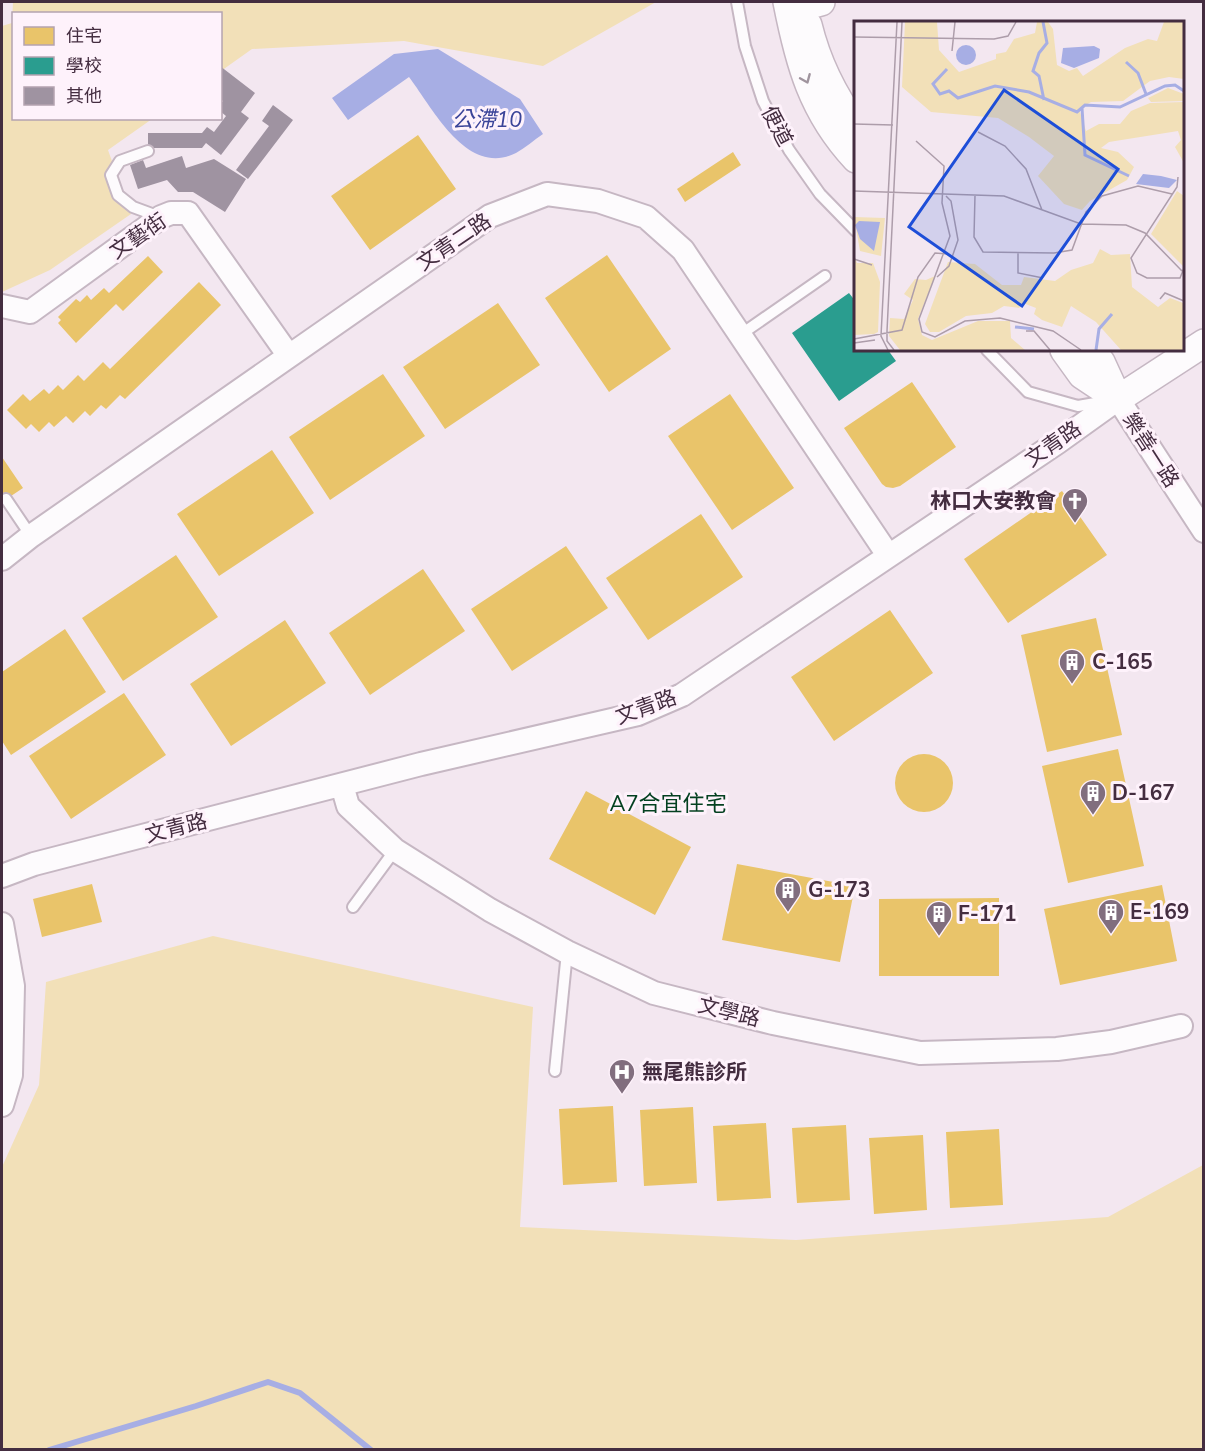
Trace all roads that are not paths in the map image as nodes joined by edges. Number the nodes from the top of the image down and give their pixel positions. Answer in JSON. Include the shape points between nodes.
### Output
{"nodes":[{"id":1,"x":737,"y":2,"type":"edge"},
{"id":2,"x":801,"y":2,"type":"edge"},
{"id":3,"x":854,"y":124,"type":"edge"},
{"id":4,"x":148,"y":151,"type":"dead end"},
{"id":5,"x":854,"y":158,"type":"edge"},
{"id":6,"x":161,"y":217,"type":"junction"},
{"id":7,"x":854,"y":230,"type":"edge"},
{"id":8,"x":825,"y":276,"type":"dead end"},
{"id":9,"x":2,"y":306,"type":"edge"},
{"id":10,"x":740,"y":335,"type":"junction"},
{"id":11,"x":1203,"y":343,"type":"edge"},
{"id":12,"x":988,"y":351,"type":"edge"},
{"id":13,"x":1065,"y":351,"type":"edge"},
{"id":14,"x":1093,"y":351,"type":"edge"},
{"id":15,"x":289,"y":356,"type":"junction"},
{"id":16,"x":1118,"y":399,"type":"junction"},
{"id":17,"x":6,"y":499,"type":"dead end"},
{"id":18,"x":1203,"y":531,"type":"edge"},
{"id":19,"x":32,"y":536,"type":"junction"},
{"id":20,"x":888,"y":555,"type":"junction"},
{"id":21,"x":2,"y":559,"type":"edge"},
{"id":22,"x":342,"y":785,"type":"junction"},
{"id":23,"x":394,"y":850,"type":"junction"},
{"id":24,"x":2,"y":876,"type":"edge"},
{"id":25,"x":353,"y":907,"type":"dead end"},
{"id":26,"x":2,"y":924,"type":"edge"},
{"id":27,"x":567,"y":952,"type":"junction"},
{"id":28,"x":1181,"y":1026,"type":"dead end"},
{"id":29,"x":555,"y":1071,"type":"dead end"},
{"id":30,"x":2,"y":1105,"type":"edge"}],
"edges":[{"from":1,"to":7,"type":"lane","name":"便道","via":[[745,46],[763,101],[789,150],[820,194]]},
{"from":2,"to":3,"type":"street","via":[[820,62]]},
{"from":2,"to":5,"type":"street","one_way":true,"via":[[801,69],[830,127]]},
{"from":4,"to":6,"type":"lane","via":[[120,160],[111,175],[118,195],[133,207]]},
{"from":6,"to":9,"type":"street","name":"文藝街","via":[[30,312]]},
{"from":6,"to":15,"type":"street","name":"文藝街","via":[[188,213]]},
{"from":8,"to":10,"type":"lane"},
{"from":10,"to":15,"type":"street","name":"文青二路","via":[[683,250],[646,217],[598,201],[547,194],[490,216]]},
{"from":10,"to":20,"type":"street","name":"文青二路"},
{"from":11,"to":16,"type":"street","name":"文青路"},
{"from":12,"to":16,"type":"lane","via":[[1028,392],[1078,406]]},
{"from":13,"to":16,"type":"street","via":[[1082,375]]},
{"from":14,"to":16,"type":"street"},
{"from":15,"to":19,"type":"street","name":"文青二路"},
{"from":16,"to":18,"type":"street","name":"樂善一路"},
{"from":16,"to":20,"type":"street","name":"文青路"},
{"from":17,"to":19,"type":"lane"},
{"from":19,"to":21,"type":"street","name":"文青二路"},
{"from":20,"to":22,"type":"street","name":"文青路","via":[[682,695],[638,714]]},
{"from":22,"to":23,"type":"street","name":"文學路","via":[[348,806]]},
{"from":22,"to":24,"type":"street","name":"文青路","via":[[34,864]]},
{"from":23,"to":25,"type":"lane"},
{"from":23,"to":27,"type":"street","name":"文學路"},
{"from":26,"to":30,"type":"street","via":[[13,986],[11,1075]]},
{"from":27,"to":28,"type":"street","name":"文學路","via":[[654,993],[773,1023],[920,1053],[1057,1049]]},
{"from":27,"to":29,"type":"lane"}]}
